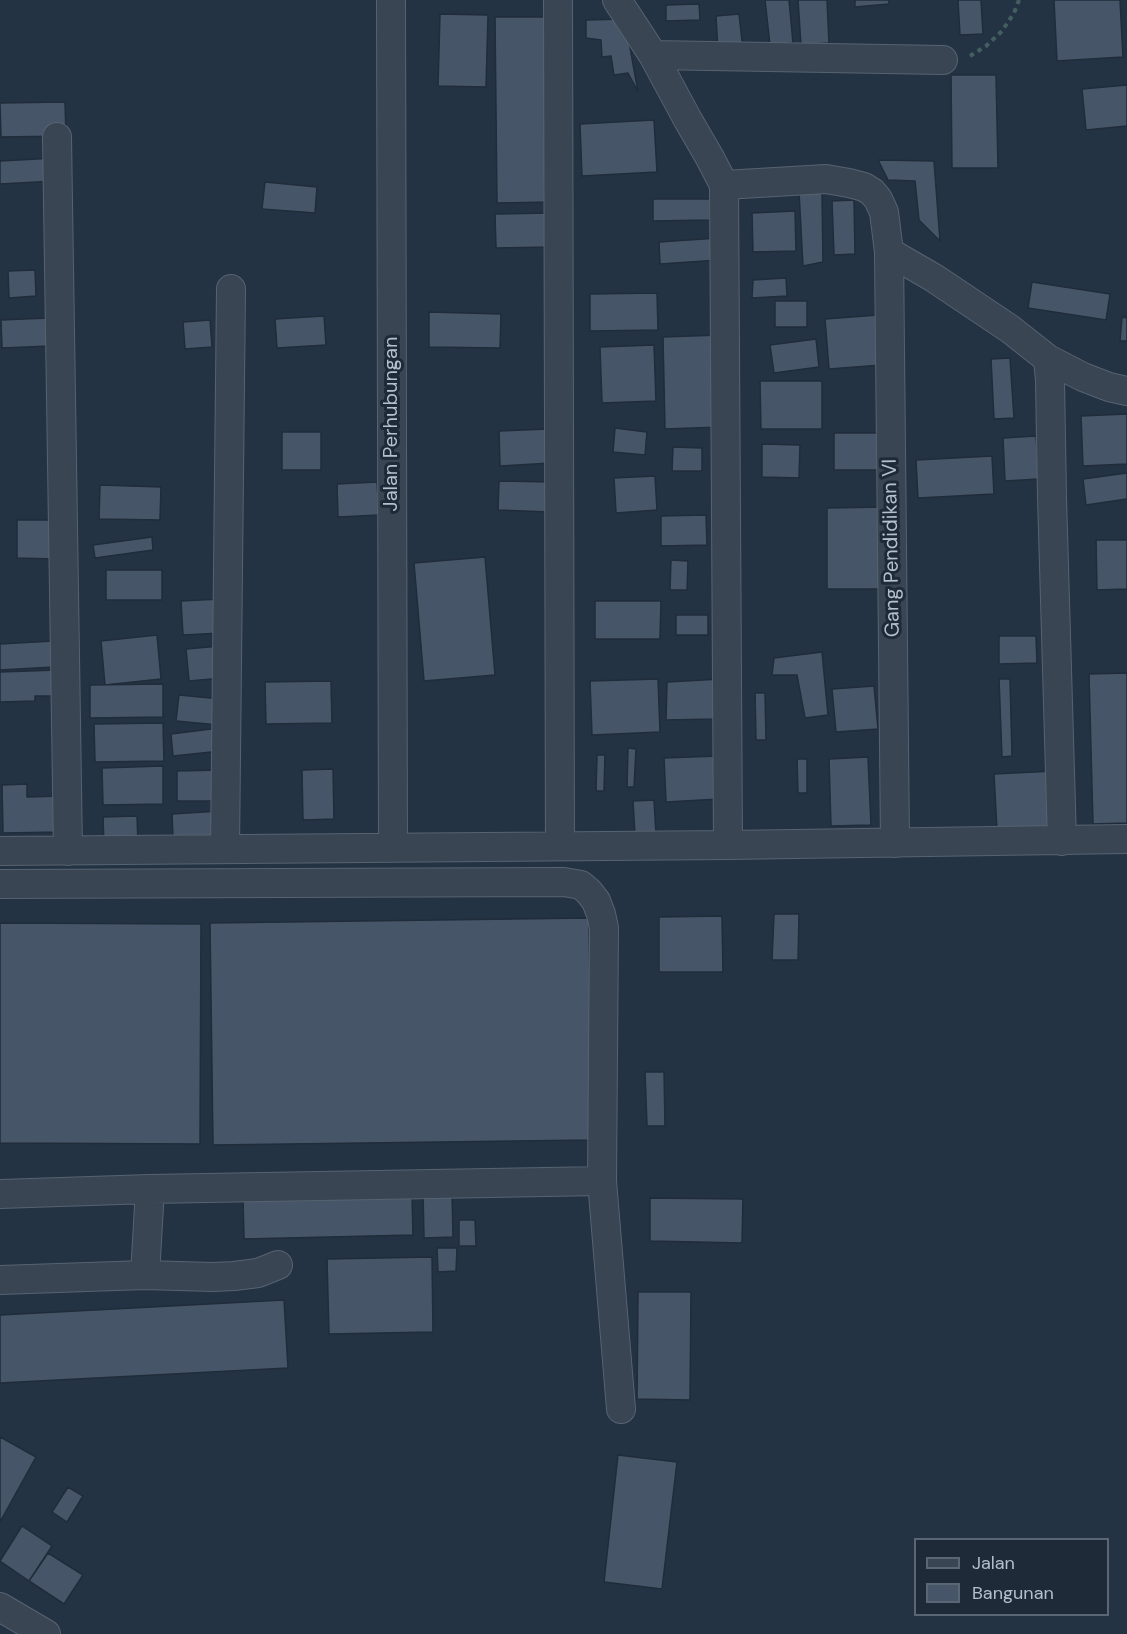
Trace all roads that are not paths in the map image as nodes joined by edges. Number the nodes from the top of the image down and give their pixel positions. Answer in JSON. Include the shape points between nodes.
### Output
{"nodes":[{"id":1,"x":391,"y":0,"type":"edge"},
{"id":2,"x":558,"y":0,"type":"edge"},
{"id":3,"x":617,"y":0,"type":"edge"},
{"id":4,"x":653,"y":55,"type":"junction"},
{"id":5,"x":943,"y":60,"type":"road end"},
{"id":6,"x":57,"y":136,"type":"dead end"},
{"id":7,"x":723,"y":185,"type":"junction"},
{"id":8,"x":889,"y":252,"type":"junction"},
{"id":9,"x":231,"y":289,"type":"dead end"},
{"id":10,"x":1048,"y":359,"type":"junction"},
{"id":11,"x":1127,"y":391,"type":"edge"},
{"id":12,"x":1127,"y":839,"type":"edge"},
{"id":13,"x":1062,"y":841,"type":"junction"},
{"id":14,"x":895,"y":843,"type":"junction"},
{"id":15,"x":728,"y":845,"type":"junction"},
{"id":16,"x":560,"y":846,"type":"junction"},
{"id":17,"x":393,"y":847,"type":"junction"},
{"id":18,"x":225,"y":849,"type":"junction"},
{"id":19,"x":0,"y":851,"type":"edge"},
{"id":20,"x":68,"y":851,"type":"junction"},
{"id":21,"x":0,"y":884,"type":"edge"},
{"id":22,"x":602,"y":1181,"type":"junction"},
{"id":23,"x":150,"y":1189,"type":"junction"},
{"id":24,"x":0,"y":1194,"type":"edge"},
{"id":25,"x":278,"y":1265,"type":"dead end"},
{"id":26,"x":145,"y":1275,"type":"junction"},
{"id":27,"x":0,"y":1280,"type":"edge"},
{"id":28,"x":621,"y":1409,"type":"dead end"},
{"id":29,"x":0,"y":1607,"type":"edge"},
{"id":30,"x":46,"y":1634,"type":"edge"}],
"edges":[{"from":1,"to":17,"type":"street","name":"Jalan Perhubungan"},
{"from":2,"to":16,"type":"street"},
{"from":3,"to":4,"type":"street"},
{"from":4,"to":5,"type":"street"},
{"from":4,"to":7,"type":"street"},
{"from":6,"to":20,"type":"street"},
{"from":7,"to":8,"type":"street","name":"Gang Pendidikan VI","via":[[826,179],[864,187],[872,192],[884,212]]},
{"from":7,"to":15,"type":"street"},
{"from":8,"to":10,"type":"street","via":[[1000,322]]},
{"from":8,"to":14,"type":"street","name":"Gang Pendidikan VI"},
{"from":9,"to":18,"type":"street"},
{"from":10,"to":11,"type":"street","via":[[1083,377]]},
{"from":10,"to":13,"type":"street"},
{"from":12,"to":13,"type":"street"},
{"from":13,"to":14,"type":"street"},
{"from":14,"to":15,"type":"street"},
{"from":15,"to":16,"type":"street"},
{"from":16,"to":17,"type":"street"},
{"from":17,"to":18,"type":"street"},
{"from":18,"to":20,"type":"street"},
{"from":19,"to":20,"type":"street"},
{"from":21,"to":22,"type":"street","via":[[580,885],[596,901],[604,928]]},
{"from":22,"to":23,"type":"street"},
{"from":22,"to":28,"type":"street"},
{"from":23,"to":24,"type":"street"},
{"from":23,"to":26,"type":"street"},
{"from":25,"to":26,"type":"street","via":[[234,1276]]},
{"from":26,"to":27,"type":"street"},
{"from":29,"to":30,"type":"street"}]}
